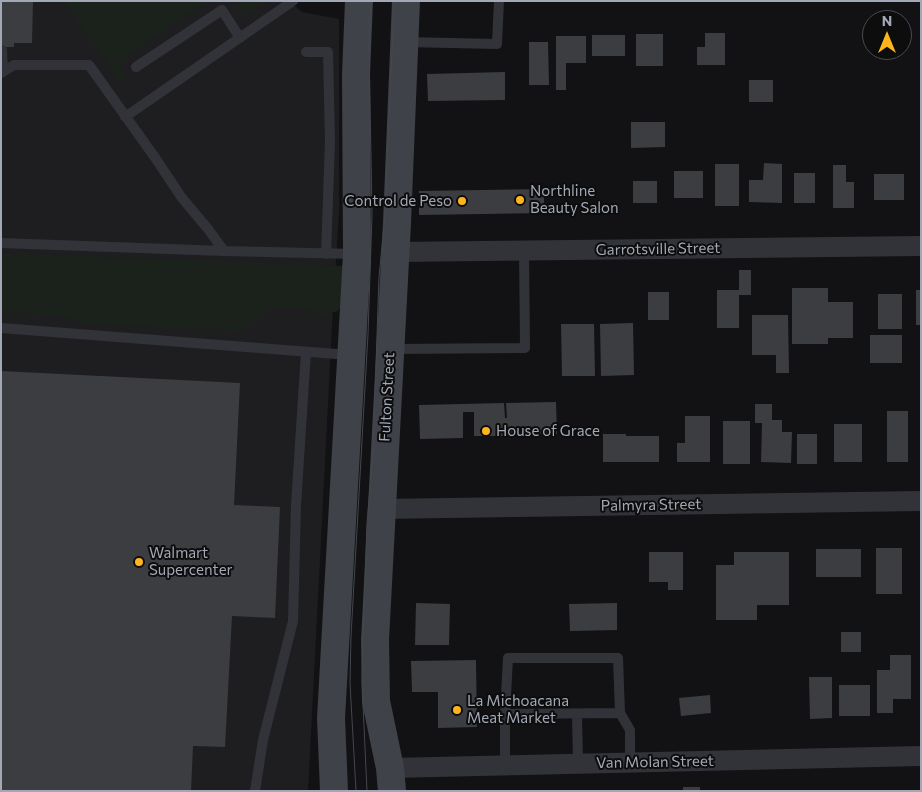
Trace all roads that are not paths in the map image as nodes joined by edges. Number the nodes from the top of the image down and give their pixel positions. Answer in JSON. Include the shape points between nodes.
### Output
{"nodes":[{"id":1,"x":293,"y":1,"type":"edge"},
{"id":2,"x":359,"y":1,"type":"edge"},
{"id":3,"x":406,"y":1,"type":"edge"},
{"id":4,"x":499,"y":1,"type":"edge"},
{"id":5,"x":240,"y":38,"type":"junction"},
{"id":6,"x":404,"y":42,"type":"junction"},
{"id":7,"x":2,"y":50,"type":"edge"},
{"id":8,"x":306,"y":52,"type":"dead end"},
{"id":9,"x":136,"y":67,"type":"dead end"},
{"id":10,"x":2,"y":73,"type":"edge"},
{"id":11,"x":125,"y":117,"type":"junction"},
{"id":12,"x":1,"y":243,"type":"edge"},
{"id":13,"x":921,"y":246,"type":"edge"},
{"id":14,"x":224,"y":251,"type":"junction"},
{"id":15,"x":524,"y":251,"type":"junction"},
{"id":16,"x":395,"y":252,"type":"junction"},
{"id":17,"x":326,"y":254,"type":"junction"},
{"id":18,"x":357,"y":254,"type":"junction"},
{"id":19,"x":1,"y":328,"type":"edge"},
{"id":20,"x":390,"y":349,"type":"junction"},
{"id":21,"x":306,"y":352,"type":"junction"},
{"id":22,"x":351,"y":355,"type":"junction"},
{"id":23,"x":921,"y":501,"type":"edge"},
{"id":24,"x":381,"y":509,"type":"junction"},
{"id":25,"x":506,"y":714,"type":"junction"},
{"id":26,"x":577,"y":714,"type":"junction"},
{"id":27,"x":620,"y":714,"type":"junction"},
{"id":28,"x":921,"y":756,"type":"edge"},
{"id":29,"x":630,"y":762,"type":"junction"},
{"id":30,"x":578,"y":763,"type":"junction"},
{"id":31,"x":506,"y":765,"type":"junction"},
{"id":32,"x":391,"y":779,"type":"edge"},
{"id":33,"x":254,"y":791,"type":"edge"},
{"id":34,"x":334,"y":791,"type":"edge"}],
"edges":[{"from":1,"to":5,"type":"lane"},
{"from":2,"to":18,"type":"main road"},
{"from":3,"to":6,"type":"main road","name":"Fulton Street"},
{"from":4,"to":6,"type":"lane","via":[[497,44]]},
{"from":5,"to":9,"type":"lane","via":[[222,10]]},
{"from":5,"to":11,"type":"lane"},
{"from":6,"to":16,"type":"main road","name":"Fulton Street"},
{"from":7,"to":10,"type":"lane"},
{"from":8,"to":17,"type":"lane","via":[[328,52],[330,141]]},
{"from":10,"to":11,"type":"lane","via":[[14,65],[89,65]]},
{"from":11,"to":14,"type":"lane"},
{"from":12,"to":14,"type":"lane"},
{"from":13,"to":15,"type":"street","name":"Garrotsville Street"},
{"from":14,"to":17,"type":"lane"},
{"from":15,"to":16,"type":"street","name":"Garrotsville Street"},
{"from":15,"to":20,"type":"lane","via":[[525,348]]},
{"from":16,"to":20,"type":"main road","name":"Fulton Street"},
{"from":17,"to":18,"type":"lane"},
{"from":18,"to":22,"type":"main road"},
{"from":19,"to":21,"type":"lane"},
{"from":20,"to":24,"type":"main road","name":"Fulton Street"},
{"from":21,"to":22,"type":"lane"},
{"from":21,"to":33,"type":"lane","via":[[296,505],[293,621],[263,740]]},
{"from":22,"to":34,"type":"main road","via":[[331,718]]},
{"from":23,"to":24,"type":"street","name":"Palmyra Street"},
{"from":24,"to":32,"type":"main road","name":"Fulton Street","via":[[375,640],[376,701]]},
{"from":25,"to":26,"type":"lane"},
{"from":25,"to":27,"type":"lane","via":[[508,658],[618,658]]},
{"from":25,"to":31,"type":"lane"},
{"from":26,"to":27,"type":"lane"},
{"from":26,"to":30,"type":"lane"},
{"from":27,"to":29,"type":"lane","via":[[630,730]]},
{"from":28,"to":29,"type":"street","name":"Van Molan Street"},
{"from":29,"to":30,"type":"street","name":"Van Molan Street"},
{"from":30,"to":31,"type":"street","name":"Van Molan Street"},
{"from":31,"to":32,"type":"street","name":"Van Molan Street"}]}
